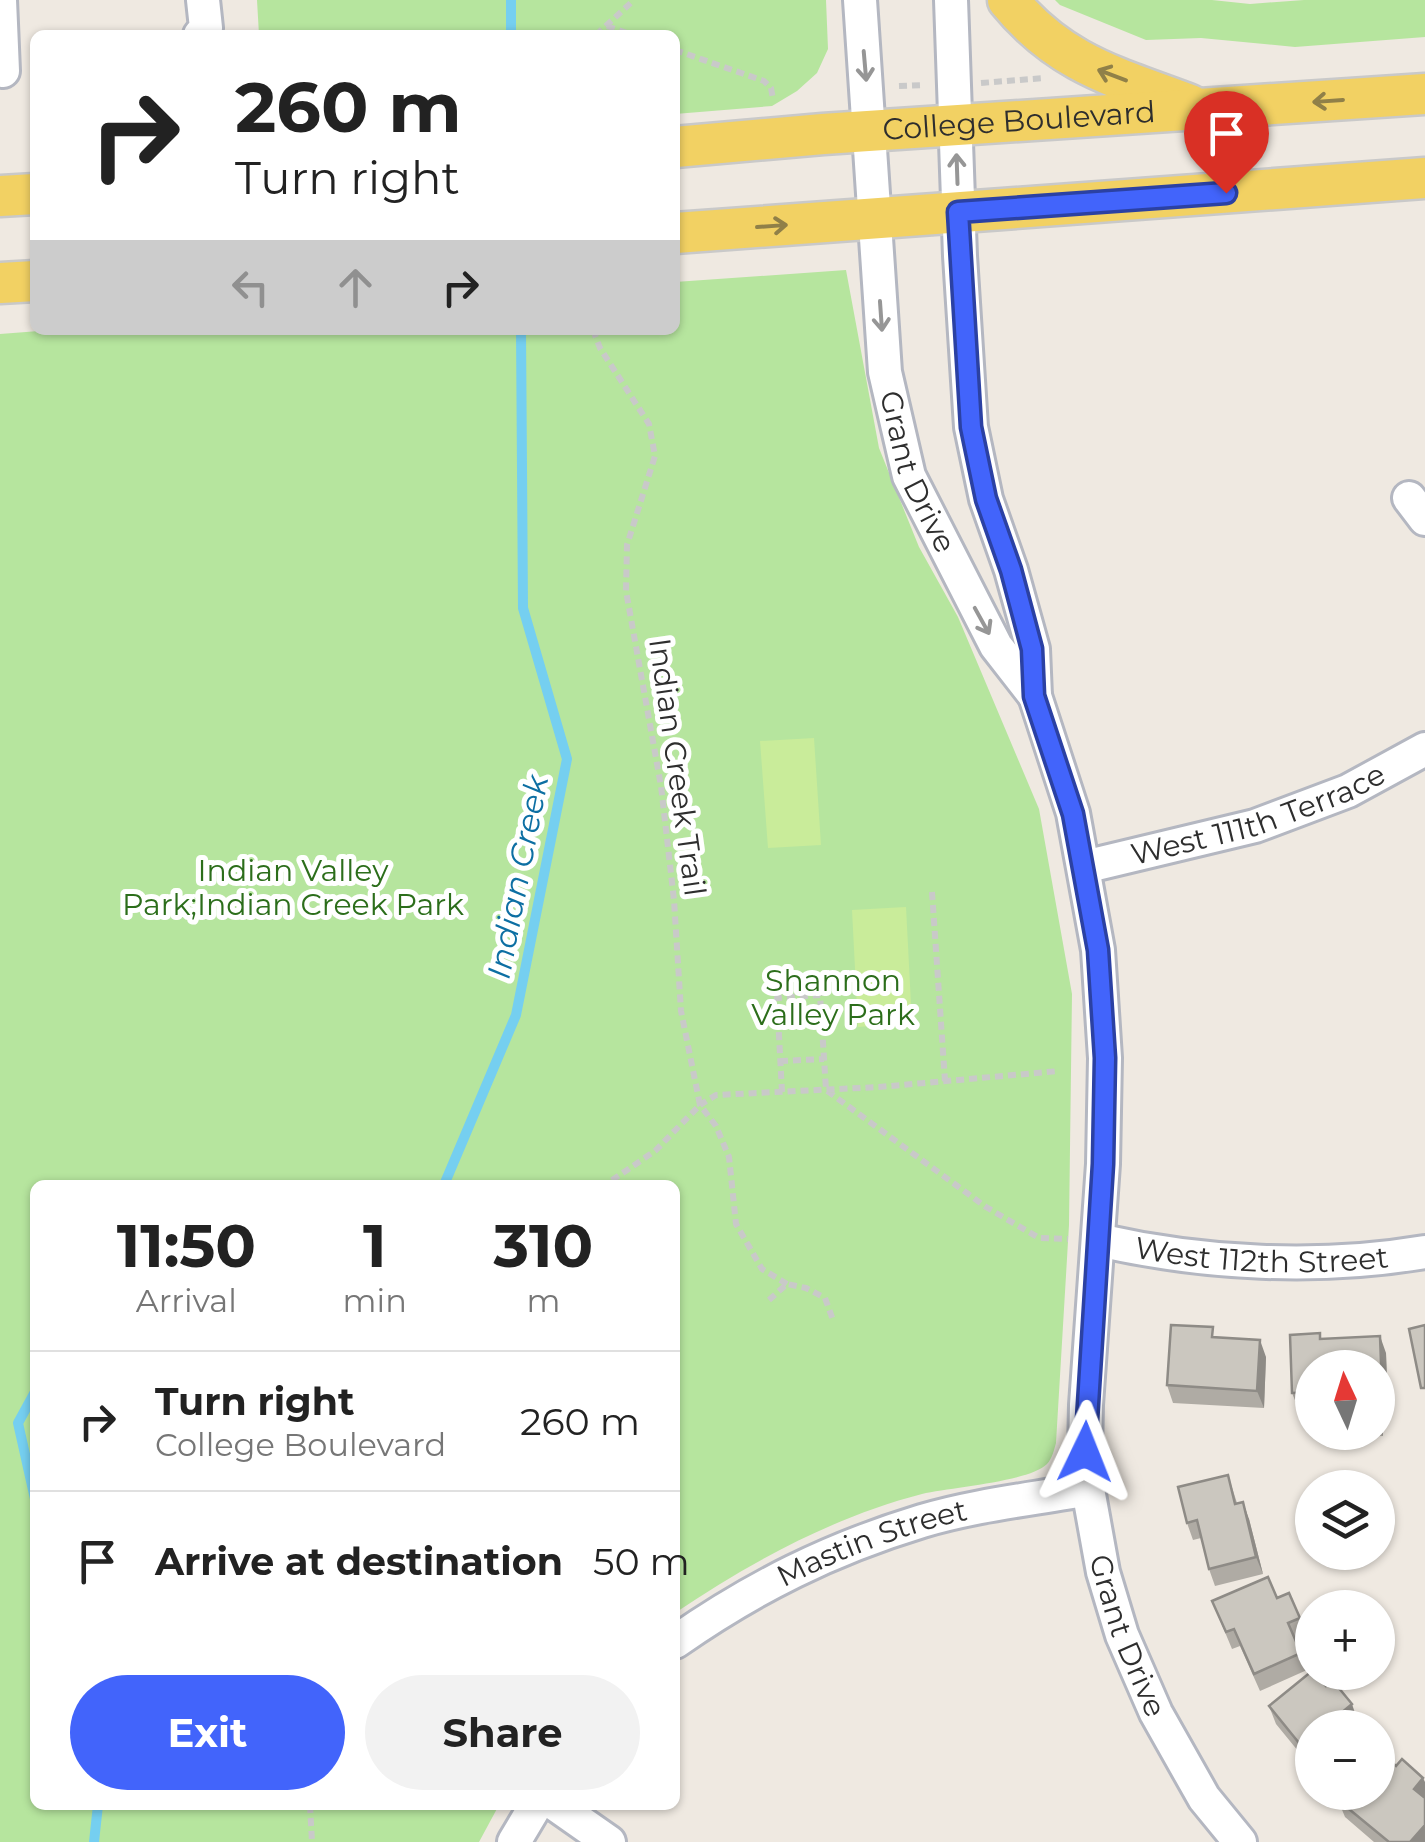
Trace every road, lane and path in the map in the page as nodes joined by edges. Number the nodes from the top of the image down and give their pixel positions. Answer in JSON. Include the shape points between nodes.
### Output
{"nodes":[{"id":1,"x":0,"y":0,"type":"edge"},
{"id":2,"x":204,"y":0,"type":"edge"},
{"id":3,"x":634,"y":0,"type":"edge"},
{"id":4,"x":860,"y":0,"type":"edge"},
{"id":5,"x":951,"y":0,"type":"edge"},
{"id":6,"x":1008,"y":0,"type":"edge"},
{"id":7,"x":607,"y":26,"type":"junction"},
{"id":8,"x":204,"y":30,"type":"edge"},
{"id":9,"x":602,"y":30,"type":"edge"},
{"id":10,"x":618,"y":30,"type":"edge"},
{"id":11,"x":680,"y":52,"type":"edge"},
{"id":12,"x":13,"y":70,"type":"edge"},
{"id":13,"x":1060,"y":76,"type":"dead end"},
{"id":14,"x":930,"y":84,"type":"dead end"},
{"id":15,"x":980,"y":84,"type":"dead end"},
{"id":16,"x":899,"y":86,"type":"dead end"},
{"id":17,"x":1425,"y":94,"type":"edge"},
{"id":18,"x":772,"y":99,"type":"dead end"},
{"id":19,"x":1203,"y":110,"type":"junction"},
{"id":20,"x":955,"y":125,"type":"junction"},
{"id":21,"x":869,"y":131,"type":"junction"},
{"id":22,"x":680,"y":148,"type":"edge"},
{"id":23,"x":1425,"y":178,"type":"edge"},
{"id":24,"x":30,"y":194,"type":"edge"},
{"id":25,"x":0,"y":196,"type":"edge"},
{"id":26,"x":958,"y":212,"type":"junction"},
{"id":27,"x":874,"y":219,"type":"junction"},
{"id":28,"x":680,"y":233,"type":"edge"},
{"id":29,"x":30,"y":281,"type":"edge"},
{"id":30,"x":0,"y":283,"type":"edge"},
{"id":31,"x":594,"y":335,"type":"edge"},
{"id":32,"x":1034,"y":696,"type":"junction"},
{"id":33,"x":1425,"y":749,"type":"edge"},
{"id":34,"x":1084,"y":867,"type":"junction"},
{"id":35,"x":932,"y":892,"type":"dead end"},
{"id":36,"x":824,"y":1059,"type":"junction"},
{"id":37,"x":780,"y":1061,"type":"junction"},
{"id":38,"x":1060,"y":1071,"type":"dead end"},
{"id":39,"x":945,"y":1082,"type":"junction"},
{"id":40,"x":826,"y":1090,"type":"junction"},
{"id":41,"x":782,"y":1092,"type":"junction"},
{"id":42,"x":700,"y":1105,"type":"junction"},
{"id":43,"x":612,"y":1180,"type":"edge"},
{"id":44,"x":1098,"y":1240,"type":"junction"},
{"id":45,"x":1425,"y":1252,"type":"edge"},
{"id":46,"x":787,"y":1284,"type":"junction"},
{"id":47,"x":769,"y":1300,"type":"dead end"},
{"id":48,"x":833,"y":1320,"type":"dead end"},
{"id":49,"x":1088,"y":1488,"type":"junction"},
{"id":50,"x":680,"y":1638,"type":"edge"},
{"id":51,"x":310,"y":1810,"type":"edge"},
{"id":52,"x":533,"y":1810,"type":"edge"},
{"id":53,"x":563,"y":1810,"type":"edge"},
{"id":54,"x":312,"y":1842,"type":"edge"},
{"id":55,"x":514,"y":1842,"type":"edge"},
{"id":56,"x":609,"y":1842,"type":"edge"},
{"id":57,"x":1240,"y":1842,"type":"edge"}],
"edges":[{"from":1,"to":12,"type":"street"},
{"from":2,"to":8,"type":"street"},
{"from":3,"to":7,"type":"path"},
{"from":4,"to":21,"type":"street","name":"Grant Drive","one_way":true},
{"from":5,"to":20,"type":"street","name":"Grant Drive"},
{"from":19,"to":6,"type":"main road","one_way":true,"via":[[1077,61]]},
{"from":7,"to":9,"type":"path"},
{"from":7,"to":10,"type":"path"},
{"from":11,"to":18,"type":"path","via":[[764,81]]},
{"from":13,"to":15,"type":"path"},
{"from":14,"to":16,"type":"path"},
{"from":17,"to":19,"type":"main road","name":"College Boulevard","one_way":true},
{"from":19,"to":20,"type":"main road","name":"College Boulevard"},
{"from":20,"to":21,"type":"main road","name":"College Boulevard"},
{"from":26,"to":20,"type":"street","name":"Grant Drive","one_way":true},
{"from":21,"to":22,"type":"main road","name":"College Boulevard"},
{"from":21,"to":27,"type":"street","name":"Grant Drive"},
{"from":23,"to":26,"type":"main road"},
{"from":24,"to":25,"type":"main road"},
{"from":26,"to":27,"type":"main road"},
{"from":26,"to":32,"type":"street","name":"Grant Drive","via":[[971,427],[1032,649]]},
{"from":28,"to":27,"type":"main road","one_way":true},
{"from":27,"to":32,"type":"street","name":"Grant Drive","one_way":true,"via":[[885,372],[909,476],[996,646]]},
{"from":29,"to":30,"type":"main road"},
{"from":31,"to":42,"type":"path","name":"Indian Creek Trail","via":[[649,424],[656,456],[628,544],[626,590],[662,786],[682,1011]]},
{"from":32,"to":34,"type":"street","name":"Grant Drive","via":[[1059,763]]},
{"from":33,"to":34,"type":"street","name":"West 111th Terrace","via":[[1348,792],[1254,826]]},
{"from":34,"to":44,"type":"street","name":"Grant Drive","via":[[1105,1058]]},
{"from":35,"to":39,"type":"path"},
{"from":36,"to":37,"type":"path"},
{"from":36,"to":37,"type":"path","via":[[820,996],[777,998]]},
{"from":36,"to":40,"type":"path"},
{"from":37,"to":41,"type":"path"},
{"from":38,"to":39,"type":"path"},
{"from":39,"to":40,"type":"path"},
{"from":40,"to":41,"type":"path"},
{"from":40,"to":44,"type":"path","via":[[1039,1238]]},
{"from":41,"to":42,"type":"path","via":[[716,1095]]},
{"from":42,"to":43,"type":"path","via":[[655,1151]]},
{"from":42,"to":46,"type":"path","name":"Indian Creek Trail","via":[[729,1157],[736,1224],[762,1269]]},
{"from":44,"to":45,"type":"street","name":"West 112th Street","via":[[1149,1252],[1289,1263]]},
{"from":44,"to":49,"type":"street","name":"Grant Drive","via":[[1086,1405]]},
{"from":46,"to":47,"type":"path"},
{"from":46,"to":48,"type":"path","name":"Indian Creek Trail","via":[[825,1298]]},
{"from":49,"to":50,"type":"street","name":"Mastin Street","via":[[925,1520],[821,1556],[732,1602]]},
{"from":49,"to":57,"type":"street","name":"Grant Drive","via":[[1103,1572],[1149,1698],[1204,1798]]},
{"from":51,"to":54,"type":"path"},
{"from":52,"to":55,"type":"street"},
{"from":53,"to":56,"type":"street"}]}
